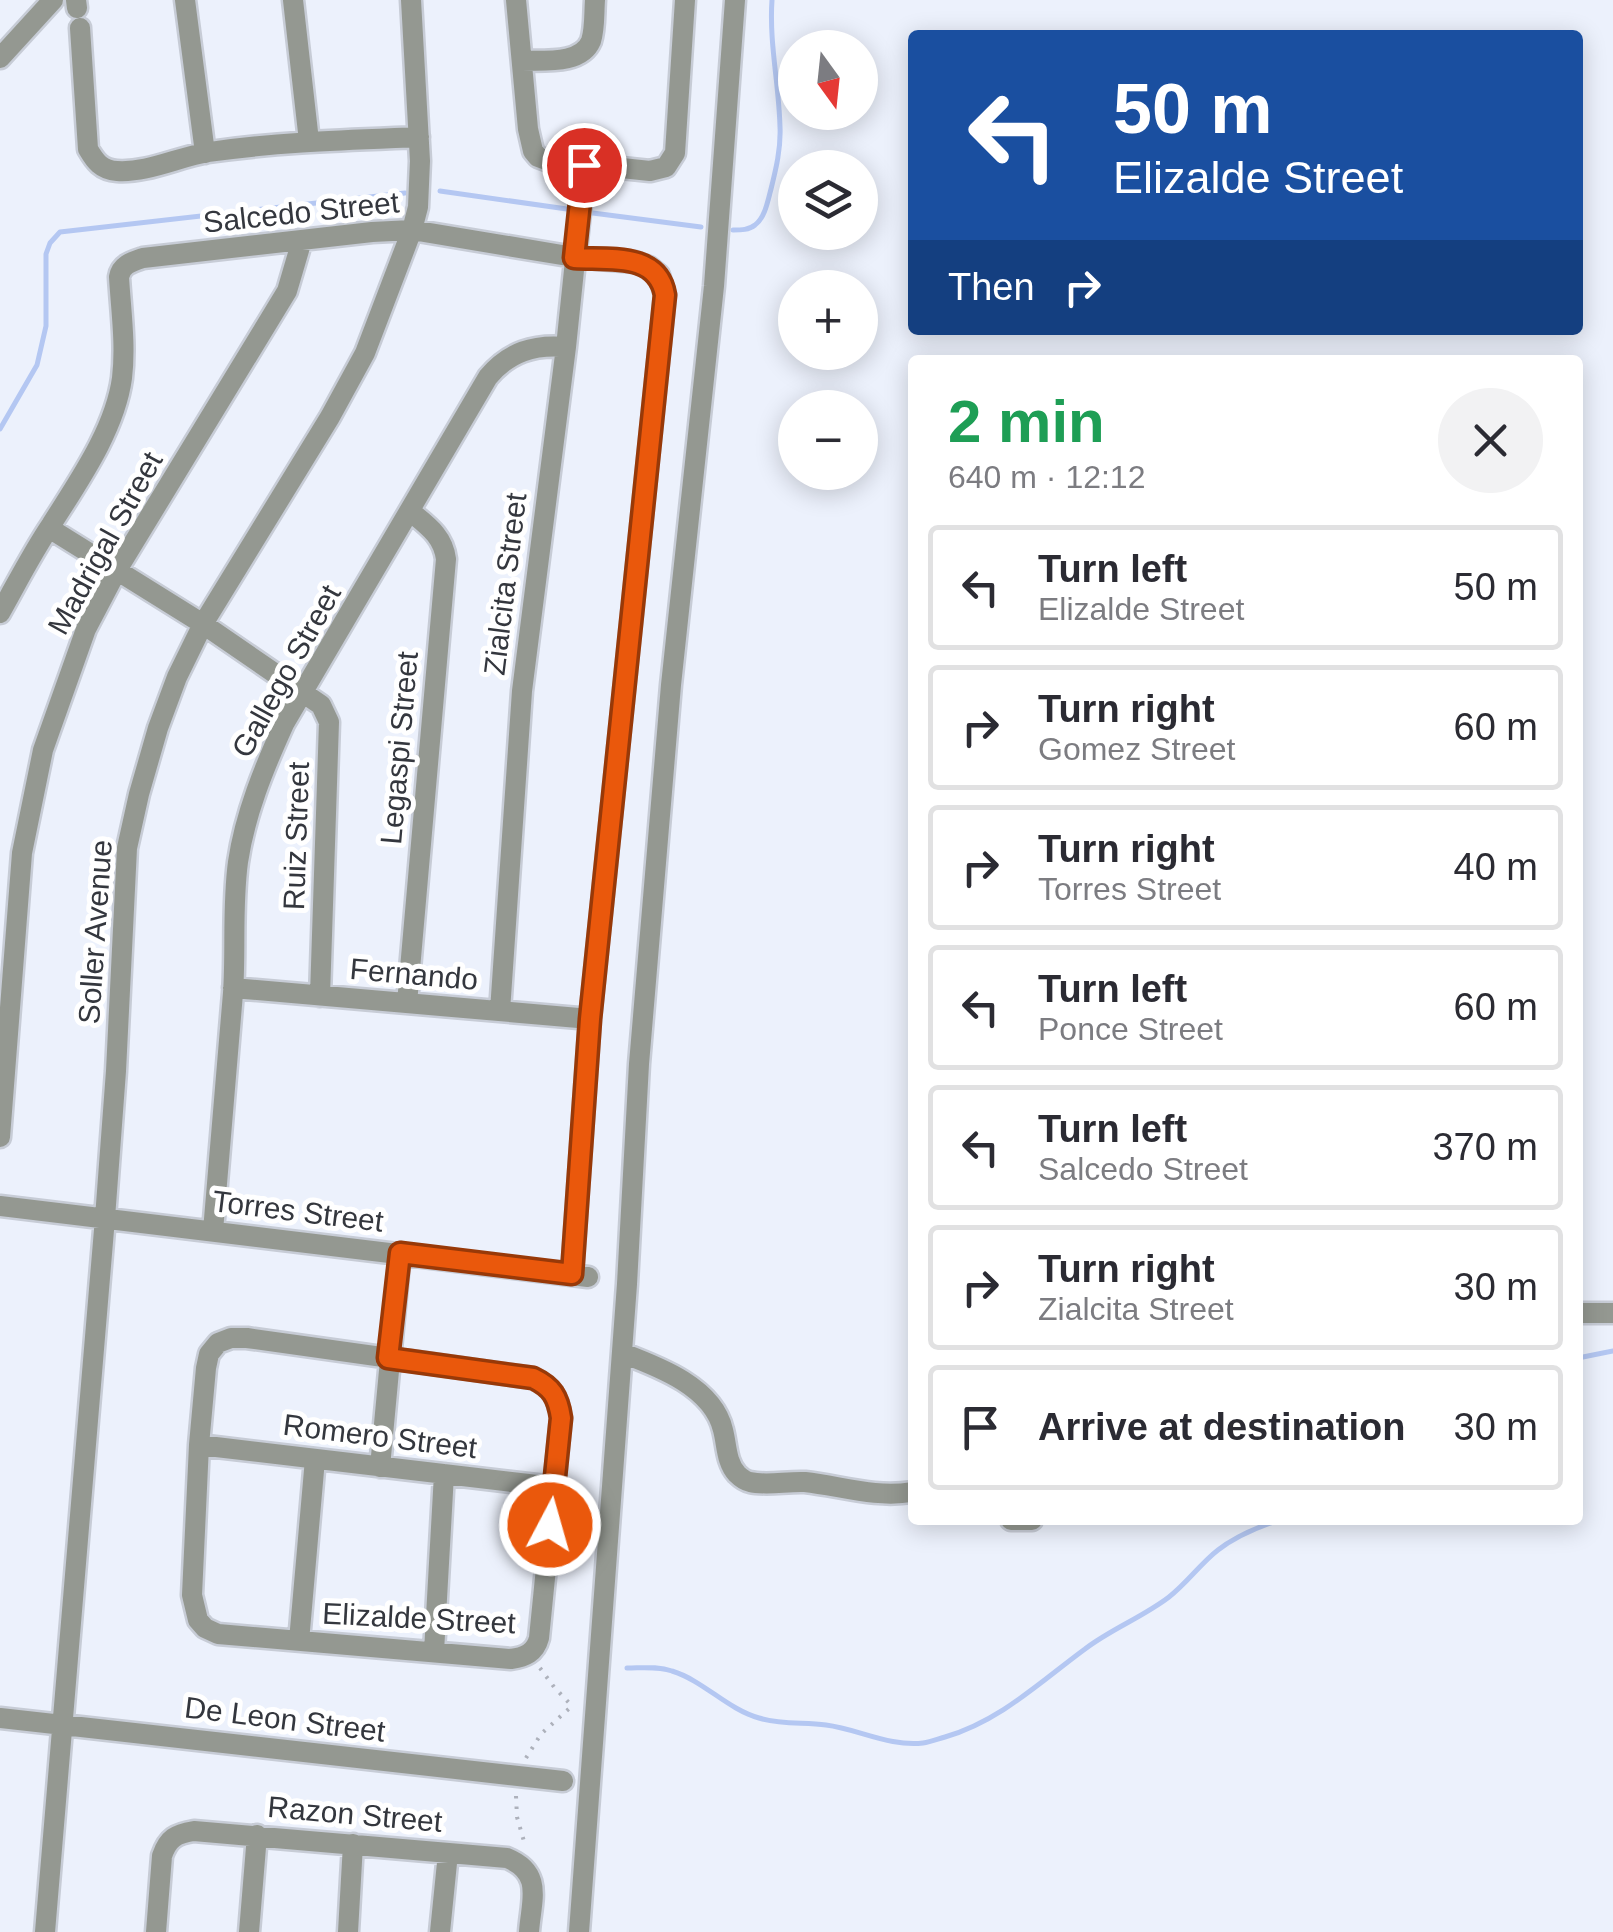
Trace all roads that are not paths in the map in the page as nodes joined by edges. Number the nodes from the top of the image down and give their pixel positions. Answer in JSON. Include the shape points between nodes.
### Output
{"nodes":[{"id":1,"x":53,"y":0,"type":"edge"},
{"id":2,"x":185,"y":0,"type":"edge"},
{"id":3,"x":293,"y":0,"type":"edge"},
{"id":4,"x":411,"y":0,"type":"edge"},
{"id":5,"x":516,"y":0,"type":"edge"},
{"id":6,"x":595,"y":0,"type":"edge"},
{"id":7,"x":684,"y":0,"type":"edge"},
{"id":8,"x":735,"y":0,"type":"edge"},
{"id":9,"x":78,"y":12,"type":"edge"},
{"id":10,"x":0,"y":58,"type":"edge"},
{"id":11,"x":522,"y":60,"type":"junction"},
{"id":12,"x":420,"y":137,"type":"junction"},
{"id":13,"x":310,"y":141,"type":"junction"},
{"id":14,"x":205,"y":152,"type":"junction"},
{"id":15,"x":584,"y":165,"type":"junction"},
{"id":16,"x":412,"y":230,"type":"junction"},
{"id":17,"x":302,"y":240,"type":"junction"},
{"id":18,"x":574,"y":258,"type":"junction"},
{"id":19,"x":566,"y":347,"type":"junction"},
{"id":20,"x":410,"y":512,"type":"junction"},
{"id":21,"x":48,"y":528,"type":"junction"},
{"id":22,"x":117,"y":570,"type":"junction"},
{"id":23,"x":0,"y":612,"type":"edge"},
{"id":24,"x":203,"y":624,"type":"junction"},
{"id":25,"x":304,"y":693,"type":"junction"},
{"id":26,"x":233,"y":988,"type":"junction"},
{"id":27,"x":320,"y":996,"type":"junction"},
{"id":28,"x":407,"y":1003,"type":"junction"},
{"id":29,"x":500,"y":1012,"type":"junction"},
{"id":30,"x":590,"y":1019,"type":"junction"},
{"id":31,"x":0,"y":1137,"type":"edge"},
{"id":32,"x":0,"y":1206,"type":"edge"},
{"id":33,"x":106,"y":1218,"type":"junction"},
{"id":34,"x":214,"y":1231,"type":"junction"},
{"id":35,"x":400,"y":1253,"type":"junction"},
{"id":36,"x":1583,"y":1313,"type":"edge"},
{"id":37,"x":1613,"y":1313,"type":"edge"},
{"id":38,"x":622,"y":1353,"type":"junction"},
{"id":39,"x":388,"y":1358,"type":"junction"},
{"id":40,"x":199,"y":1445,"type":"junction"},
{"id":41,"x":315,"y":1459,"type":"junction"},
{"id":42,"x":380,"y":1467,"type":"junction"},
{"id":43,"x":444,"y":1474,"type":"junction"},
{"id":44,"x":554,"y":1488,"type":"junction"},
{"id":45,"x":908,"y":1493,"type":"edge"},
{"id":46,"x":299,"y":1641,"type":"junction"},
{"id":47,"x":434,"y":1652,"type":"junction"},
{"id":48,"x":0,"y":1718,"type":"edge"},
{"id":49,"x":64,"y":1724,"type":"junction"},
{"id":50,"x":562,"y":1780,"type":"dead end"},
{"id":51,"x":257,"y":1836,"type":"junction"},
{"id":52,"x":353,"y":1844,"type":"junction"},
{"id":53,"x":448,"y":1853,"type":"junction"},
{"id":54,"x":45,"y":1932,"type":"edge"},
{"id":55,"x":156,"y":1932,"type":"edge"},
{"id":56,"x":249,"y":1932,"type":"edge"},
{"id":57,"x":348,"y":1932,"type":"edge"},
{"id":58,"x":440,"y":1932,"type":"edge"},
{"id":59,"x":530,"y":1932,"type":"edge"},
{"id":60,"x":579,"y":1932,"type":"edge"}],
"edges":[{"from":1,"to":10,"type":"street"},
{"from":2,"to":14,"type":"street"},
{"from":3,"to":13,"type":"street"},
{"from":4,"to":12,"type":"street","name":"Soller Avenue"},
{"from":5,"to":11,"type":"street"},
{"from":6,"to":11,"type":"street","via":[[588,48],[567,58]]},
{"from":7,"to":15,"type":"street","via":[[671,162],[659,171]]},
{"from":8,"to":38,"type":"street","via":[[714,286],[670,686]]},
{"from":9,"to":14,"type":"street","via":[[88,148],[96,163],[130,171]]},
{"from":11,"to":15,"type":"street","via":[[533,151],[546,160]]},
{"from":12,"to":13,"type":"street"},
{"from":12,"to":16,"type":"street","name":"Soller Avenue"},
{"from":13,"to":14,"type":"street"},
{"from":15,"to":18,"type":"street","name":"Zialcita Street"},
{"from":16,"to":17,"type":"street","name":"Salcedo Street"},
{"from":16,"to":18,"type":"street","name":"Salcedo Street"},
{"from":16,"to":24,"type":"street","name":"Soller Avenue","via":[[366,353]]},
{"from":17,"to":21,"type":"street","name":"Salcedo Street","via":[[142,258],[124,266],[122,381],[79,482]]},
{"from":17,"to":22,"type":"street","name":"Madrigal Street","via":[[287,291]]},
{"from":18,"to":19,"type":"street","name":"Zialcita Street"},
{"from":18,"to":30,"type":"street","name":"Salcedo Street","via":[[649,266],[665,295]]},
{"from":19,"to":20,"type":"street","name":"Gallego Street","via":[[537,347],[504,360]]},
{"from":19,"to":29,"type":"street","name":"Zialcita Street","via":[[522,691]]},
{"from":20,"to":25,"type":"street","name":"Gallego Street"},
{"from":20,"to":28,"type":"street","name":"Legaspi Street","via":[[441,541],[446,559]]},
{"from":21,"to":22,"type":"street","name":"Ruiz Street"},
{"from":21,"to":23,"type":"street"},
{"from":22,"to":24,"type":"street","name":"Ruiz Street"},
{"from":22,"to":31,"type":"street","name":"Madrigal Street","via":[[86,629],[43,750],[22,853]]},
{"from":24,"to":25,"type":"street","name":"Ruiz Street"},
{"from":24,"to":33,"type":"street","name":"Soller Avenue","via":[[158,728],[127,848]]},
{"from":25,"to":26,"type":"street","name":"Gallego Street","via":[[273,748],[246,826],[236,880]]},
{"from":25,"to":27,"type":"street","name":"Ruiz Street","via":[[322,705],[330,722]]},
{"from":26,"to":27,"type":"street","name":"Fernando"},
{"from":26,"to":34,"type":"street","name":"Gallego Street"},
{"from":27,"to":28,"type":"street","name":"Fernando"},
{"from":28,"to":29,"type":"street","name":"Fernando"},
{"from":29,"to":30,"type":"street","name":"Fernando"},
{"from":30,"to":35,"type":"street","name":"Torres Street","via":[[580,1276]]},
{"from":32,"to":33,"type":"street","name":"Torres Street"},
{"from":33,"to":34,"type":"street","name":"Torres Street"},
{"from":33,"to":49,"type":"street","name":"Soller Avenue"},
{"from":34,"to":35,"type":"street","name":"Torres Street"},
{"from":35,"to":39,"type":"street"},
{"from":36,"to":37,"type":"street"},
{"from":38,"to":45,"type":"street","via":[[708,1400],[739,1477]]},
{"from":38,"to":60,"type":"street"},
{"from":39,"to":40,"type":"street","name":"Elizalde Street","via":[[246,1338],[218,1343],[206,1368]]},
{"from":39,"to":42,"type":"street"},
{"from":39,"to":44,"type":"street","name":"Elizalde Street","via":[[544,1384],[554,1392],[561,1418]]},
{"from":40,"to":41,"type":"street","name":"Romero Street"},
{"from":40,"to":46,"type":"street","name":"Elizalde Street","via":[[192,1594],[198,1620],[218,1634]]},
{"from":41,"to":42,"type":"street","name":"Romero Street"},
{"from":41,"to":46,"type":"street"},
{"from":42,"to":43,"type":"street","name":"Romero Street"},
{"from":43,"to":44,"type":"street","name":"Romero Street"},
{"from":43,"to":47,"type":"street"},
{"from":44,"to":47,"type":"street","name":"Elizalde Street","via":[[537,1646],[511,1659]]},
{"from":46,"to":47,"type":"street","name":"Elizalde Street"},
{"from":48,"to":49,"type":"street","name":"De Leon Street"},
{"from":49,"to":50,"type":"street","name":"De Leon Street"},
{"from":49,"to":54,"type":"street","name":"Soller Avenue"},
{"from":51,"to":52,"type":"street","name":"Razon Street"},
{"from":51,"to":55,"type":"street","name":"Razon Street","via":[[194,1831],[171,1838],[162,1856]]},
{"from":51,"to":56,"type":"street"},
{"from":52,"to":53,"type":"street","name":"Razon Street"},
{"from":52,"to":57,"type":"street"},
{"from":53,"to":58,"type":"street"},
{"from":53,"to":59,"type":"street","name":"Razon Street","via":[[520,1864],[534,1893]]}]}
